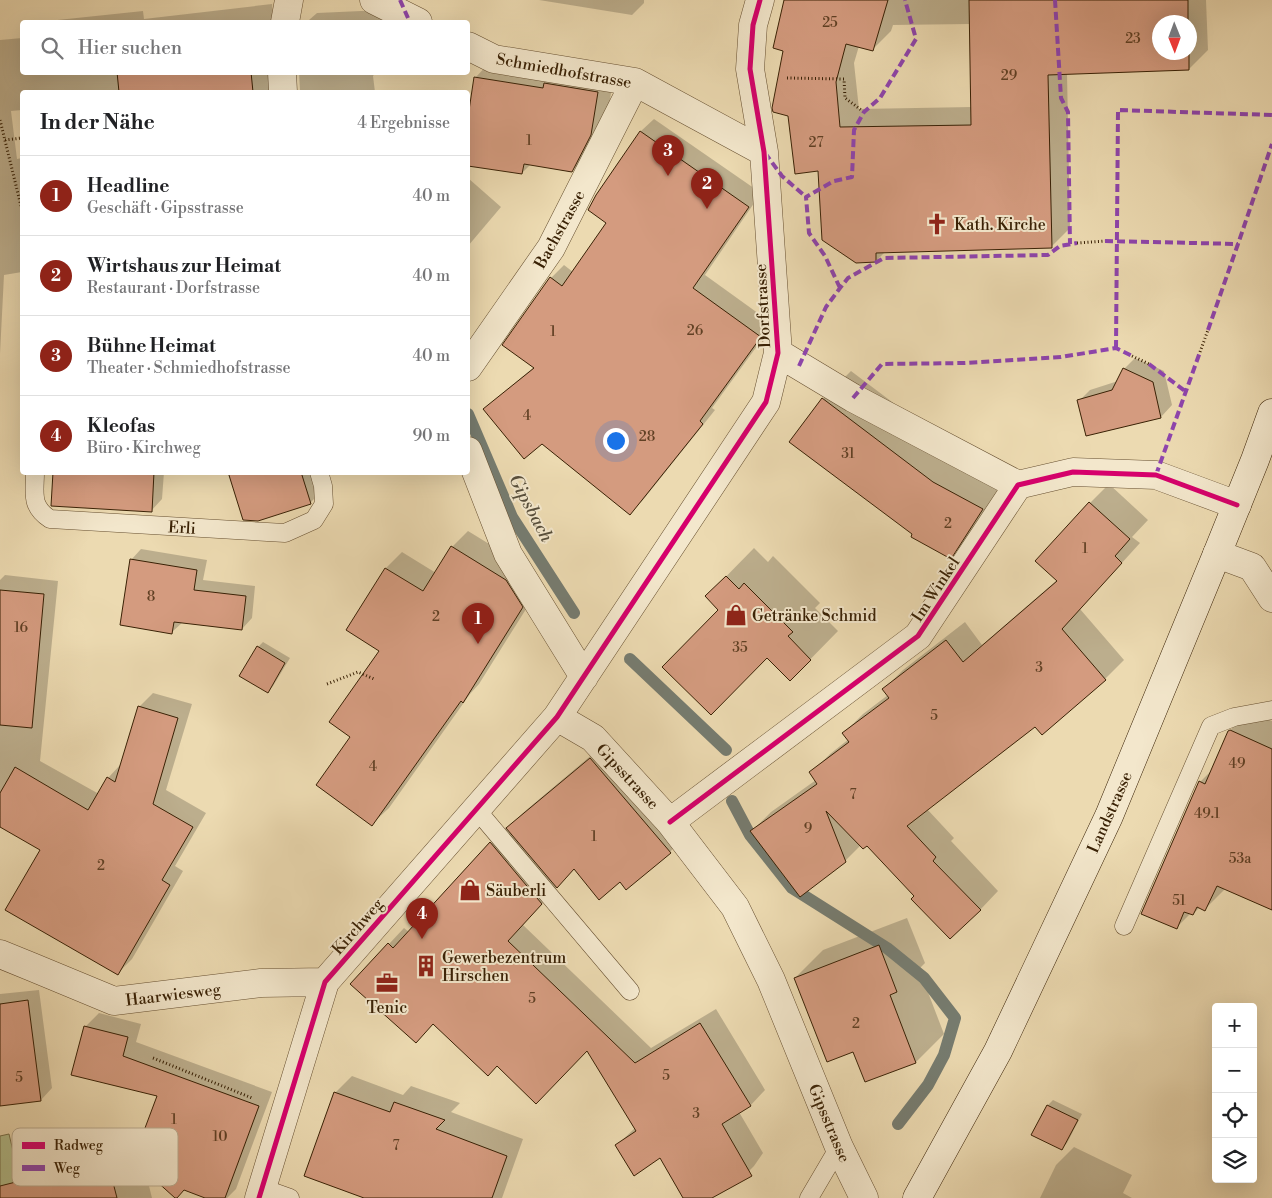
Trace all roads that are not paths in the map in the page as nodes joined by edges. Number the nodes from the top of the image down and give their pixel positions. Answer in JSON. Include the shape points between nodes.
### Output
{"nodes":[{"id":1,"x":289,"y":0,"type":"edge"},
{"id":2,"x":374,"y":0,"type":"edge"},
{"id":3,"x":760,"y":0,"type":"edge"},
{"id":4,"x":284,"y":20,"type":"edge"},
{"id":5,"x":413,"y":20,"type":"edge"},
{"id":6,"x":470,"y":47,"type":"edge"},
{"id":7,"x":282,"y":75,"type":"edge"},
{"id":8,"x":635,"y":82,"type":"junction"},
{"id":9,"x":283,"y":90,"type":"edge"},
{"id":10,"x":764,"y":152,"type":"junction"},
{"id":11,"x":778,"y":353,"type":"junction"},
{"id":12,"x":470,"y":364,"type":"edge"},
{"id":13,"x":1272,"y":413,"type":"edge"},
{"id":14,"x":470,"y":456,"type":"edge"},
{"id":15,"x":34,"y":475,"type":"edge"},
{"id":16,"x":320,"y":475,"type":"edge"},
{"id":17,"x":1018,"y":485,"type":"junction"},
{"id":18,"x":1237,"y":505,"type":"junction"},
{"id":19,"x":1217,"y":554,"type":"junction"},
{"id":20,"x":1272,"y":598,"type":"edge"},
{"id":21,"x":584,"y":677,"type":"junction"},
{"id":22,"x":1272,"y":710,"type":"edge"},
{"id":23,"x":557,"y":717,"type":"junction"},
{"id":24,"x":476,"y":809,"type":"junction"},
{"id":25,"x":670,"y":822,"type":"junction"},
{"id":26,"x":1124,"y":926,"type":"dead end"},
{"id":27,"x":0,"y":954,"type":"edge"},
{"id":28,"x":325,"y":982,"type":"junction"},
{"id":29,"x":630,"y":991,"type":"dead end"},
{"id":30,"x":839,"y":1147,"type":"junction"},
{"id":31,"x":261,"y":1193,"type":"edge"},
{"id":32,"x":290,"y":1198,"type":"edge"},
{"id":33,"x":808,"y":1198,"type":"edge"},
{"id":34,"x":864,"y":1198,"type":"edge"},
{"id":35,"x":917,"y":1198,"type":"edge"}],
"edges":[{"from":1,"to":4,"type":"street"},
{"from":2,"to":5,"type":"street"},
{"from":3,"to":10,"type":"street","name":"Dorfstrasse","via":[[752,25],[750,69]]},
{"from":6,"to":8,"type":"street","name":"Schmiedhofstrasse","via":[[494,59]]},
{"from":7,"to":9,"type":"street"},
{"from":8,"to":10,"type":"street","name":"Schmiedhofstrasse"},
{"from":8,"to":12,"type":"street","name":"Bachstrasse","via":[[551,248]]},
{"from":10,"to":11,"type":"street","name":"Dorfstrasse"},
{"from":11,"to":17,"type":"street","via":[[853,398]]},
{"from":11,"to":21,"type":"street","name":"Dorfstrasse","via":[[766,402]]},
{"from":13,"to":18,"type":"street","name":"Landstrasse"},
{"from":14,"to":21,"type":"street","via":[[508,554]]},
{"from":15,"to":16,"type":"lane","name":"Erli","via":[[34,500],[41,513],[50,519],[285,533],[314,520],[324,504]]},
{"from":17,"to":18,"type":"street","via":[[1073,472],[1156,475]]},
{"from":17,"to":25,"type":"street","name":"Im Winkel","via":[[918,636]]},
{"from":18,"to":19,"type":"street","name":"Landstrasse"},
{"from":19,"to":20,"type":"street","via":[[1252,567]]},
{"from":19,"to":35,"type":"street","name":"Landstrasse","via":[[1109,816],[998,1051]]},
{"from":21,"to":23,"type":"street"},
{"from":22,"to":26,"type":"lane","via":[[1234,717],[1211,726]]},
{"from":23,"to":24,"type":"street","name":"Kirchweg"},
{"from":23,"to":25,"type":"street","name":"Gipsstrasse","via":[[592,738]]},
{"from":24,"to":28,"type":"street","name":"Kirchweg"},
{"from":24,"to":29,"type":"lane"},
{"from":25,"to":30,"type":"street","name":"Gipsstrasse","via":[[735,907],[771,980]]},
{"from":27,"to":28,"type":"street","name":"Haarwiesweg","via":[[114,1002],[261,983]]},
{"from":28,"to":31,"type":"street","name":"Kirchweg"},
{"from":30,"to":33,"type":"lane"},
{"from":30,"to":34,"type":"street","name":"Gipsstrasse"},
{"from":31,"to":32,"type":"lane"}]}
